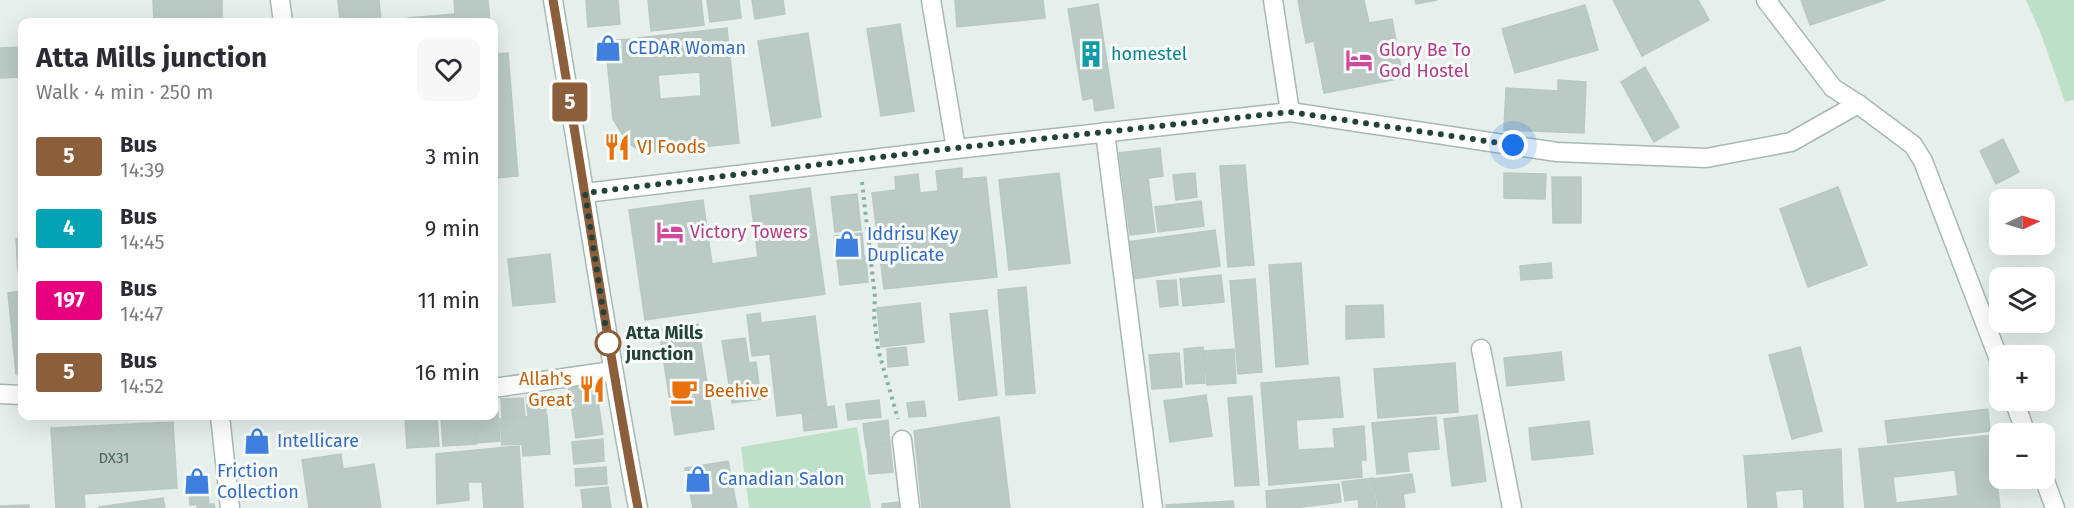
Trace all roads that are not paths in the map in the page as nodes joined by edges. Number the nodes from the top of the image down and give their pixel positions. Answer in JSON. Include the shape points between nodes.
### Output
{"nodes":[{"id":1,"x":280,"y":0,"type":"edge"},
{"id":2,"x":553,"y":0,"type":"edge"},
{"id":3,"x":931,"y":0,"type":"edge"},
{"id":4,"x":1273,"y":0,"type":"edge"},
{"id":5,"x":1766,"y":0,"type":"edge"},
{"id":6,"x":282,"y":18,"type":"edge"},
{"id":7,"x":1858,"y":104,"type":"junction"},
{"id":8,"x":1290,"y":112,"type":"junction"},
{"id":9,"x":1105,"y":132,"type":"junction"},
{"id":10,"x":956,"y":148,"type":"junction"},
{"id":11,"x":585,"y":193,"type":"junction"},
{"id":12,"x":1993,"y":345,"type":"edge"},
{"id":13,"x":1481,"y":350,"type":"dead end"},
{"id":14,"x":612,"y":371,"type":"junction"},
{"id":15,"x":498,"y":387,"type":"edge"},
{"id":16,"x":0,"y":394,"type":"edge"},
{"id":17,"x":18,"y":395,"type":"edge"},
{"id":18,"x":220,"y":420,"type":"edge"},
{"id":19,"x":902,"y":440,"type":"road end"},
{"id":20,"x":2048,"y":489,"type":"edge"},
{"id":21,"x":230,"y":508,"type":"edge"},
{"id":22,"x":638,"y":508,"type":"edge"},
{"id":23,"x":910,"y":508,"type":"edge"},
{"id":24,"x":1153,"y":508,"type":"edge"},
{"id":25,"x":1512,"y":508,"type":"edge"},
{"id":26,"x":2055,"y":508,"type":"edge"}],
"edges":[{"from":1,"to":6,"type":"street"},
{"from":2,"to":11,"type":"street"},
{"from":3,"to":10,"type":"street"},
{"from":4,"to":8,"type":"street"},
{"from":5,"to":7,"type":"street","via":[[1833,88]]},
{"from":7,"to":8,"type":"street","via":[[1791,142],[1706,158],[1557,152]]},
{"from":7,"to":12,"type":"street","via":[[1913,145],[1923,161]]},
{"from":8,"to":9,"type":"street"},
{"from":9,"to":10,"type":"street"},
{"from":9,"to":24,"type":"street"},
{"from":10,"to":11,"type":"street"},
{"from":11,"to":14,"type":"street"},
{"from":13,"to":25,"type":"street"},
{"from":14,"to":15,"type":"street"},
{"from":14,"to":22,"type":"street"},
{"from":16,"to":17,"type":"street"},
{"from":18,"to":21,"type":"street"},
{"from":19,"to":23,"type":"street"},
{"from":20,"to":26,"type":"street"}]}
